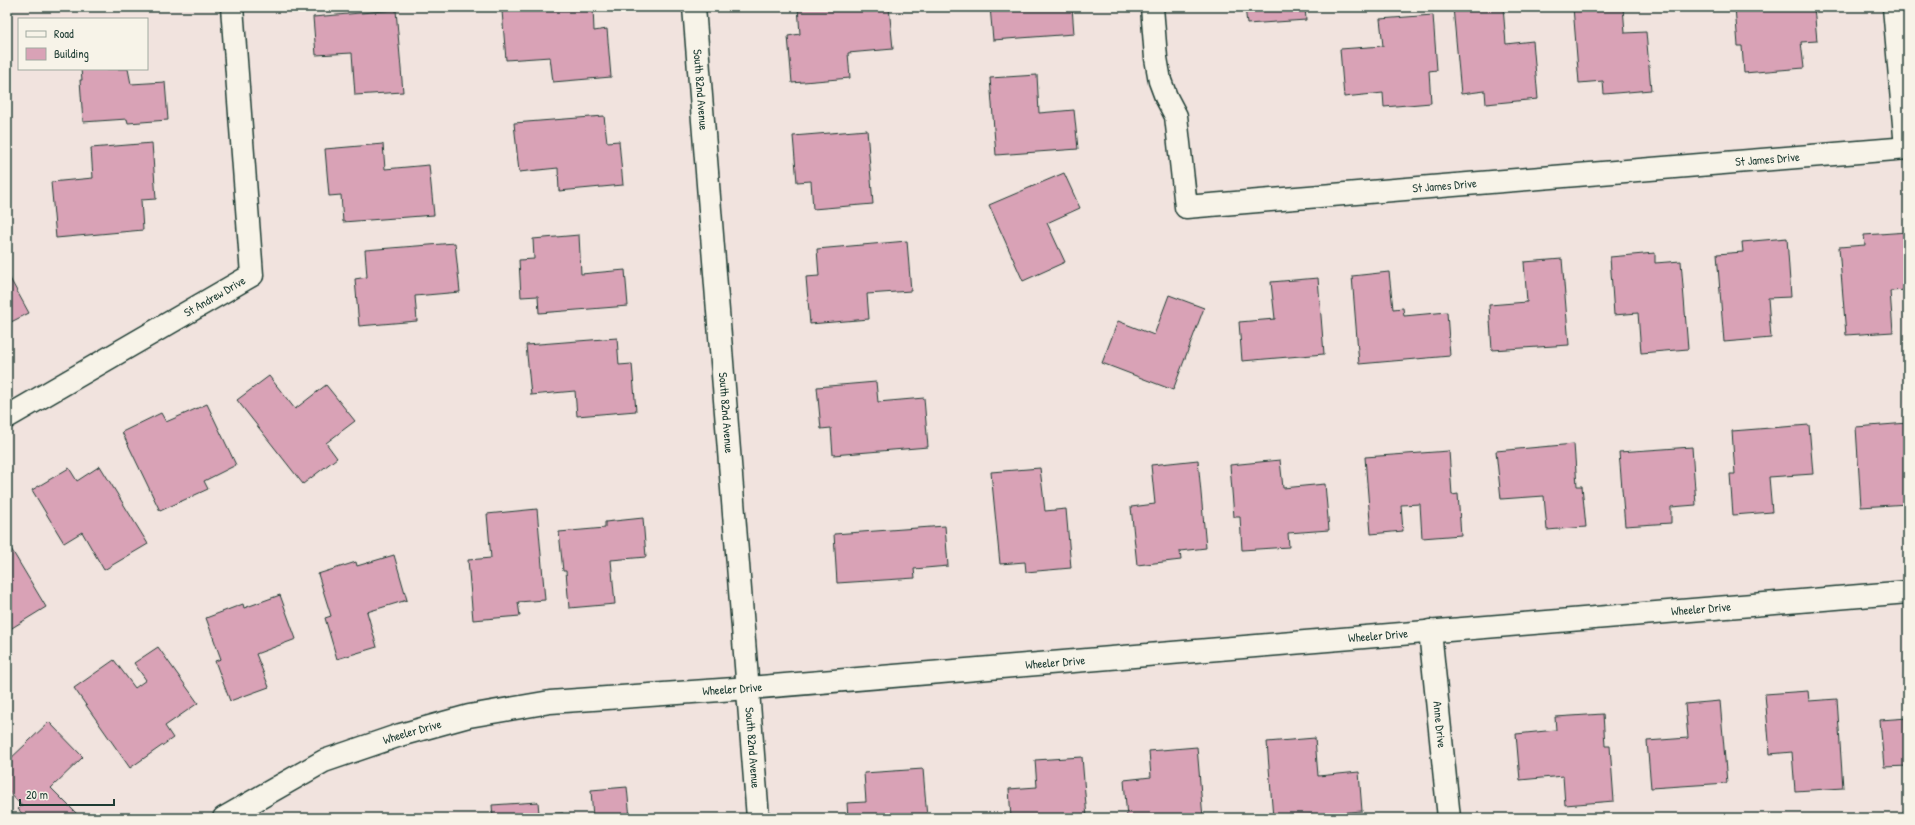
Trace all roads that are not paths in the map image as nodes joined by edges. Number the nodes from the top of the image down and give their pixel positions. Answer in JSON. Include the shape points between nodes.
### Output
{"nodes":[{"id":1,"x":232,"y":7,"type":"edge"},
{"id":2,"x":694,"y":7,"type":"edge"},
{"id":3,"x":1152,"y":7,"type":"edge"},
{"id":4,"x":1894,"y":7,"type":"edge"},
{"id":5,"x":1907,"y":148,"type":"edge"},
{"id":6,"x":7,"y":417,"type":"edge"},
{"id":7,"x":1908,"y":592,"type":"edge"},
{"id":8,"x":1430,"y":631,"type":"junction"},
{"id":9,"x":748,"y":688,"type":"junction"},
{"id":10,"x":224,"y":818,"type":"edge"},
{"id":11,"x":758,"y":818,"type":"edge"},
{"id":12,"x":1449,"y":818,"type":"edge"}],
"edges":[{"from":1,"to":6,"type":"street","name":"St Andrew Drive","via":[[252,275]]},
{"from":2,"to":9,"type":"street","name":"South 82nd Avenue"},
{"from":3,"to":5,"type":"street","name":"St James Drive","via":[[1160,81],[1176,116],[1186,207]]},
{"from":4,"to":5,"type":"street"},
{"from":7,"to":8,"type":"street","name":"Wheeler Drive"},
{"from":8,"to":9,"type":"street","name":"Wheeler Drive"},
{"from":8,"to":12,"type":"street","name":"Anne Drive"},
{"from":9,"to":10,"type":"street","name":"Wheeler Drive","via":[[550,702],[468,716],[400,735],[324,761]]},
{"from":9,"to":11,"type":"street","name":"South 82nd Avenue"}]}
